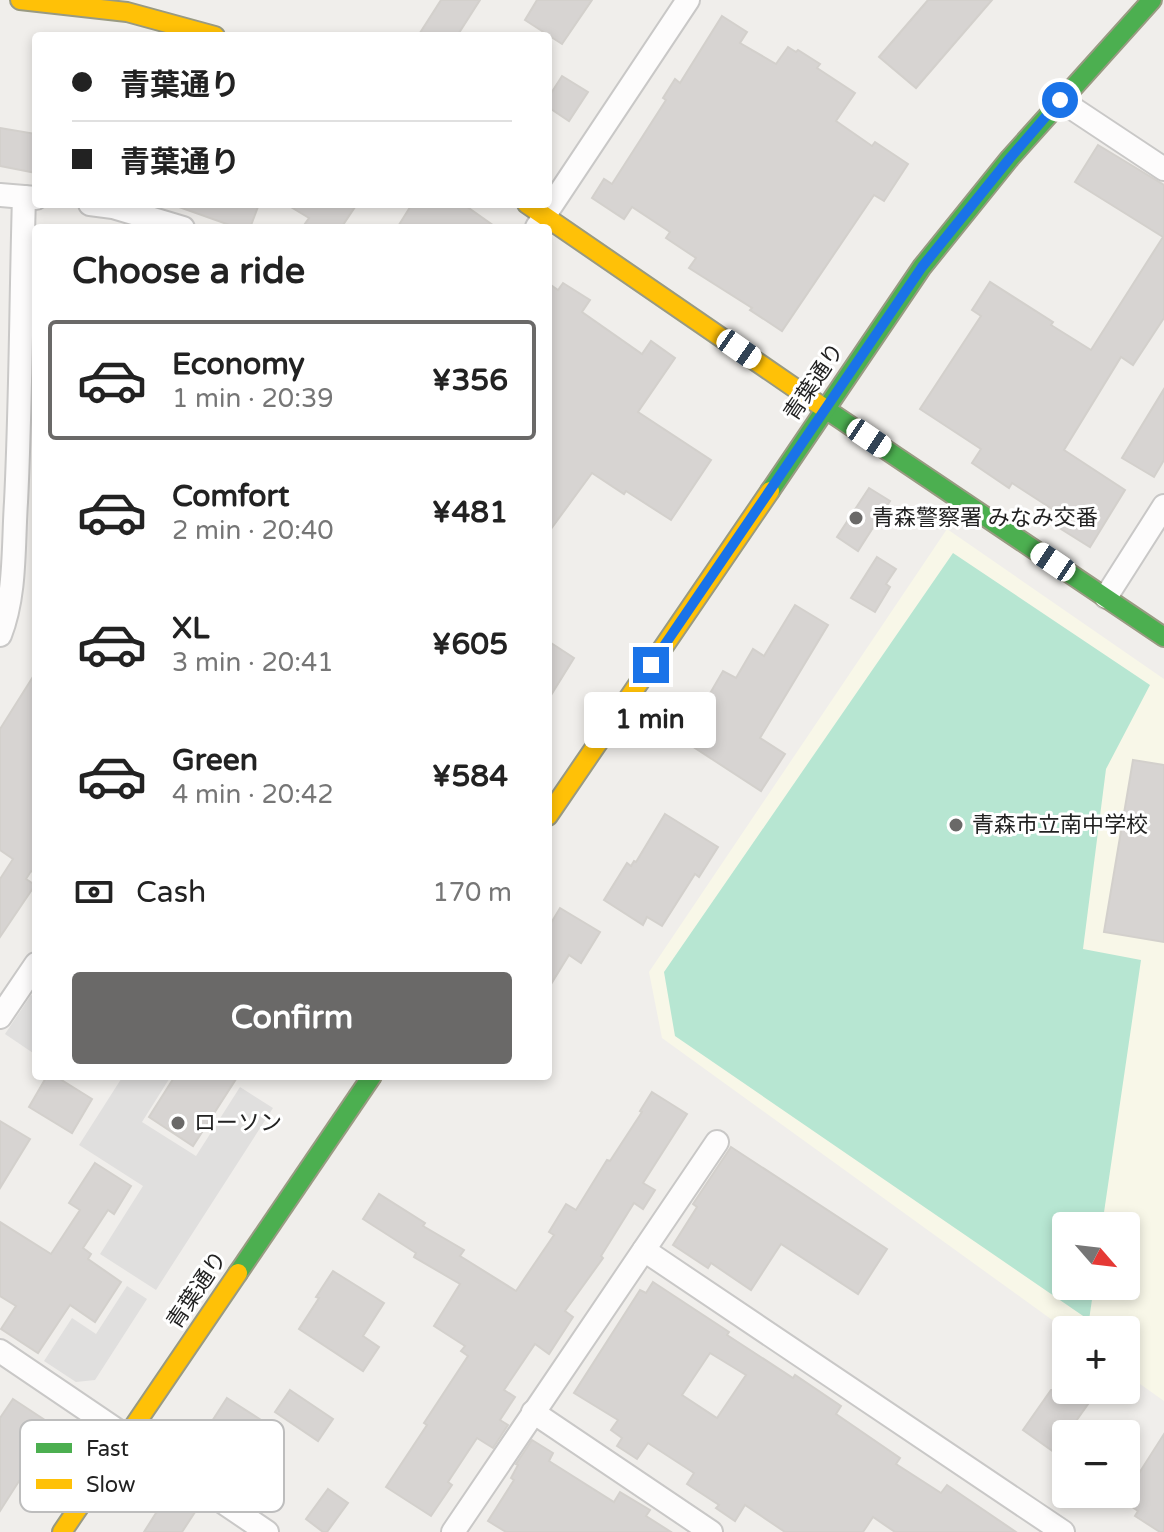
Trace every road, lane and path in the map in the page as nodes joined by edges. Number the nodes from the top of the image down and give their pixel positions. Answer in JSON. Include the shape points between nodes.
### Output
{"nodes":[{"id":1,"x":20,"y":0,"type":"edge"},
{"id":2,"x":688,"y":0,"type":"edge"},
{"id":3,"x":1152,"y":0,"type":"edge"},
{"id":4,"x":200,"y":32,"type":"edge"},
{"id":5,"x":1060,"y":100,"type":"junction"},
{"id":6,"x":1164,"y":169,"type":"edge"},
{"id":7,"x":552,"y":193,"type":"edge"},
{"id":8,"x":0,"y":195,"type":"edge"},
{"id":9,"x":30,"y":197,"type":"edge"},
{"id":10,"x":116,"y":208,"type":"edge"},
{"id":11,"x":170,"y":224,"type":"edge"},
{"id":12,"x":552,"y":227,"type":"edge"},
{"id":13,"x":825,"y":409,"type":"junction"},
{"id":14,"x":27,"y":471,"type":"edge"},
{"id":15,"x":1164,"y":506,"type":"edge"},
{"id":16,"x":1106,"y":597,"type":"junction"},
{"id":17,"x":0,"y":635,"type":"edge"},
{"id":18,"x":1164,"y":637,"type":"edge"},
{"id":19,"x":552,"y":810,"type":"edge"},
{"id":20,"x":32,"y":970,"type":"edge"},
{"id":21,"x":0,"y":1017,"type":"edge"},
{"id":22,"x":369,"y":1080,"type":"edge"},
{"id":23,"x":717,"y":1142,"type":"dead end"},
{"id":24,"x":644,"y":1250,"type":"junction"},
{"id":25,"x":0,"y":1351,"type":"edge"},
{"id":26,"x":533,"y":1412,"type":"junction"},
{"id":27,"x":100,"y":1420,"type":"edge"},
{"id":28,"x":138,"y":1420,"type":"edge"},
{"id":29,"x":76,"y":1512,"type":"edge"},
{"id":30,"x":237,"y":1512,"type":"edge"},
{"id":31,"x":62,"y":1532,"type":"edge"},
{"id":32,"x":267,"y":1532,"type":"edge"},
{"id":33,"x":453,"y":1532,"type":"edge"},
{"id":34,"x":711,"y":1532,"type":"edge"},
{"id":35,"x":1063,"y":1532,"type":"edge"}],
"edges":[{"from":1,"to":4,"type":"street","via":[[127,12]]},
{"from":2,"to":7,"type":"street"},
{"from":3,"to":5,"type":"street","name":"青葉通り"},
{"from":5,"to":6,"type":"street"},
{"from":5,"to":13,"type":"street","name":"青葉通り","via":[[922,267]]},
{"from":8,"to":9,"type":"street"},
{"from":9,"to":14,"type":"street"},
{"from":10,"to":11,"type":"street"},
{"from":12,"to":13,"type":"street"},
{"from":13,"to":16,"type":"street"},
{"from":13,"to":19,"type":"street","name":"青葉通り"},
{"from":14,"to":17,"type":"street","via":[[9,608]]},
{"from":15,"to":16,"type":"street"},
{"from":16,"to":18,"type":"street"},
{"from":20,"to":21,"type":"street"},
{"from":22,"to":28,"type":"street","name":"青葉通り"},
{"from":23,"to":24,"type":"street"},
{"from":24,"to":26,"type":"street"},
{"from":24,"to":35,"type":"street"},
{"from":25,"to":27,"type":"street"},
{"from":26,"to":33,"type":"street"},
{"from":26,"to":34,"type":"street"},
{"from":29,"to":31,"type":"street","name":"青葉通り"},
{"from":30,"to":32,"type":"street"}]}
